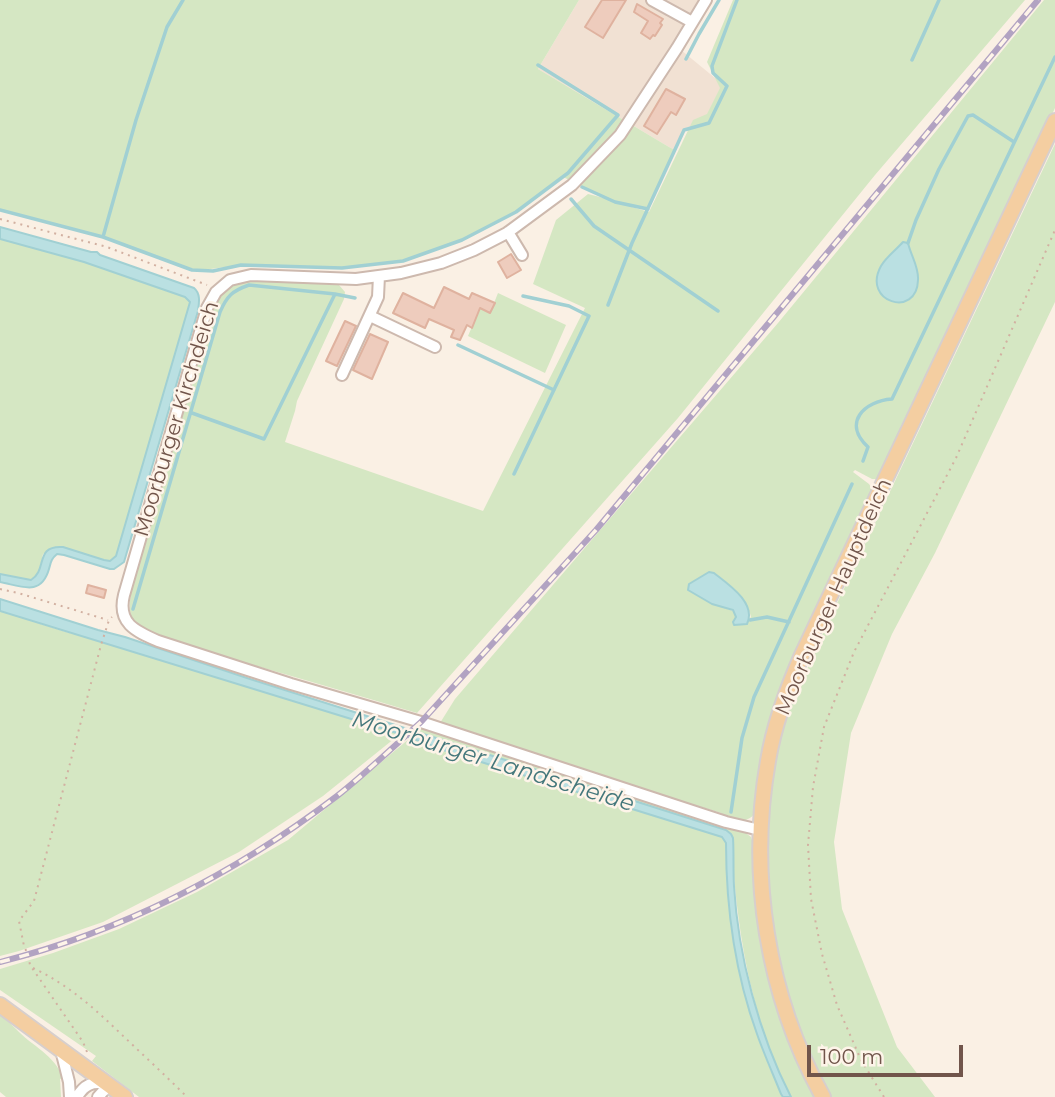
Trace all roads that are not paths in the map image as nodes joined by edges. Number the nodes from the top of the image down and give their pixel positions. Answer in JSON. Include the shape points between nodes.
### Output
{"nodes":[{"id":1,"x":652,"y":0,"type":"edge"},
{"id":2,"x":706,"y":0,"type":"edge"},
{"id":3,"x":692,"y":23,"type":"junction"},
{"id":4,"x":1055,"y":121,"type":"edge"},
{"id":5,"x":508,"y":232,"type":"junction"},
{"id":6,"x":522,"y":255,"type":"dead end"},
{"id":7,"x":379,"y":276,"type":"junction"},
{"id":8,"x":370,"y":316,"type":"junction"},
{"id":9,"x":435,"y":347,"type":"dead end"},
{"id":10,"x":342,"y":375,"type":"dead end"},
{"id":11,"x":760,"y":830,"type":"junction"},
{"id":12,"x":0,"y":1004,"type":"edge"},
{"id":13,"x":61,"y":1049,"type":"junction"},
{"id":14,"x":109,"y":1085,"type":"junction"},
{"id":15,"x":70,"y":1097,"type":"edge"},
{"id":16,"x":77,"y":1097,"type":"edge"},
{"id":17,"x":98,"y":1097,"type":"edge"},
{"id":18,"x":125,"y":1097,"type":"edge"},
{"id":19,"x":823,"y":1097,"type":"edge"}],
"edges":[{"from":1,"to":3,"type":"street"},
{"from":2,"to":3,"type":"street","name":"Moorburger Kirchdeich"},
{"from":3,"to":5,"type":"street","name":"Moorburger Kirchdeich","via":[[620,135],[572,186]]},
{"from":4,"to":11,"type":"main road","name":"Moorburger Hauptdeich","via":[[792,680],[768,759]]},
{"from":5,"to":6,"type":"street"},
{"from":5,"to":7,"type":"street","name":"Moorburger Kirchdeich","via":[[441,263]]},
{"from":7,"to":8,"type":"street","via":[[378,297]]},
{"from":7,"to":11,"type":"street","name":"Moorburger Kirchdeich","via":[[251,275],[230,280],[216,292],[207,308],[124,595],[126,620],[167,645]]},
{"from":8,"to":9,"type":"street"},
{"from":8,"to":10,"type":"street"},
{"from":11,"to":19,"type":"main road","name":"Moorburger Hauptdeich","via":[[763,901],[777,984],[798,1048]]},
{"from":12,"to":13,"type":"main road"},
{"from":13,"to":14,"type":"main road"},
{"from":13,"to":15,"type":"street"},
{"from":14,"to":16,"type":"street","via":[[86,1086]]},
{"from":14,"to":17,"type":"street"},
{"from":14,"to":18,"type":"main road"}]}
